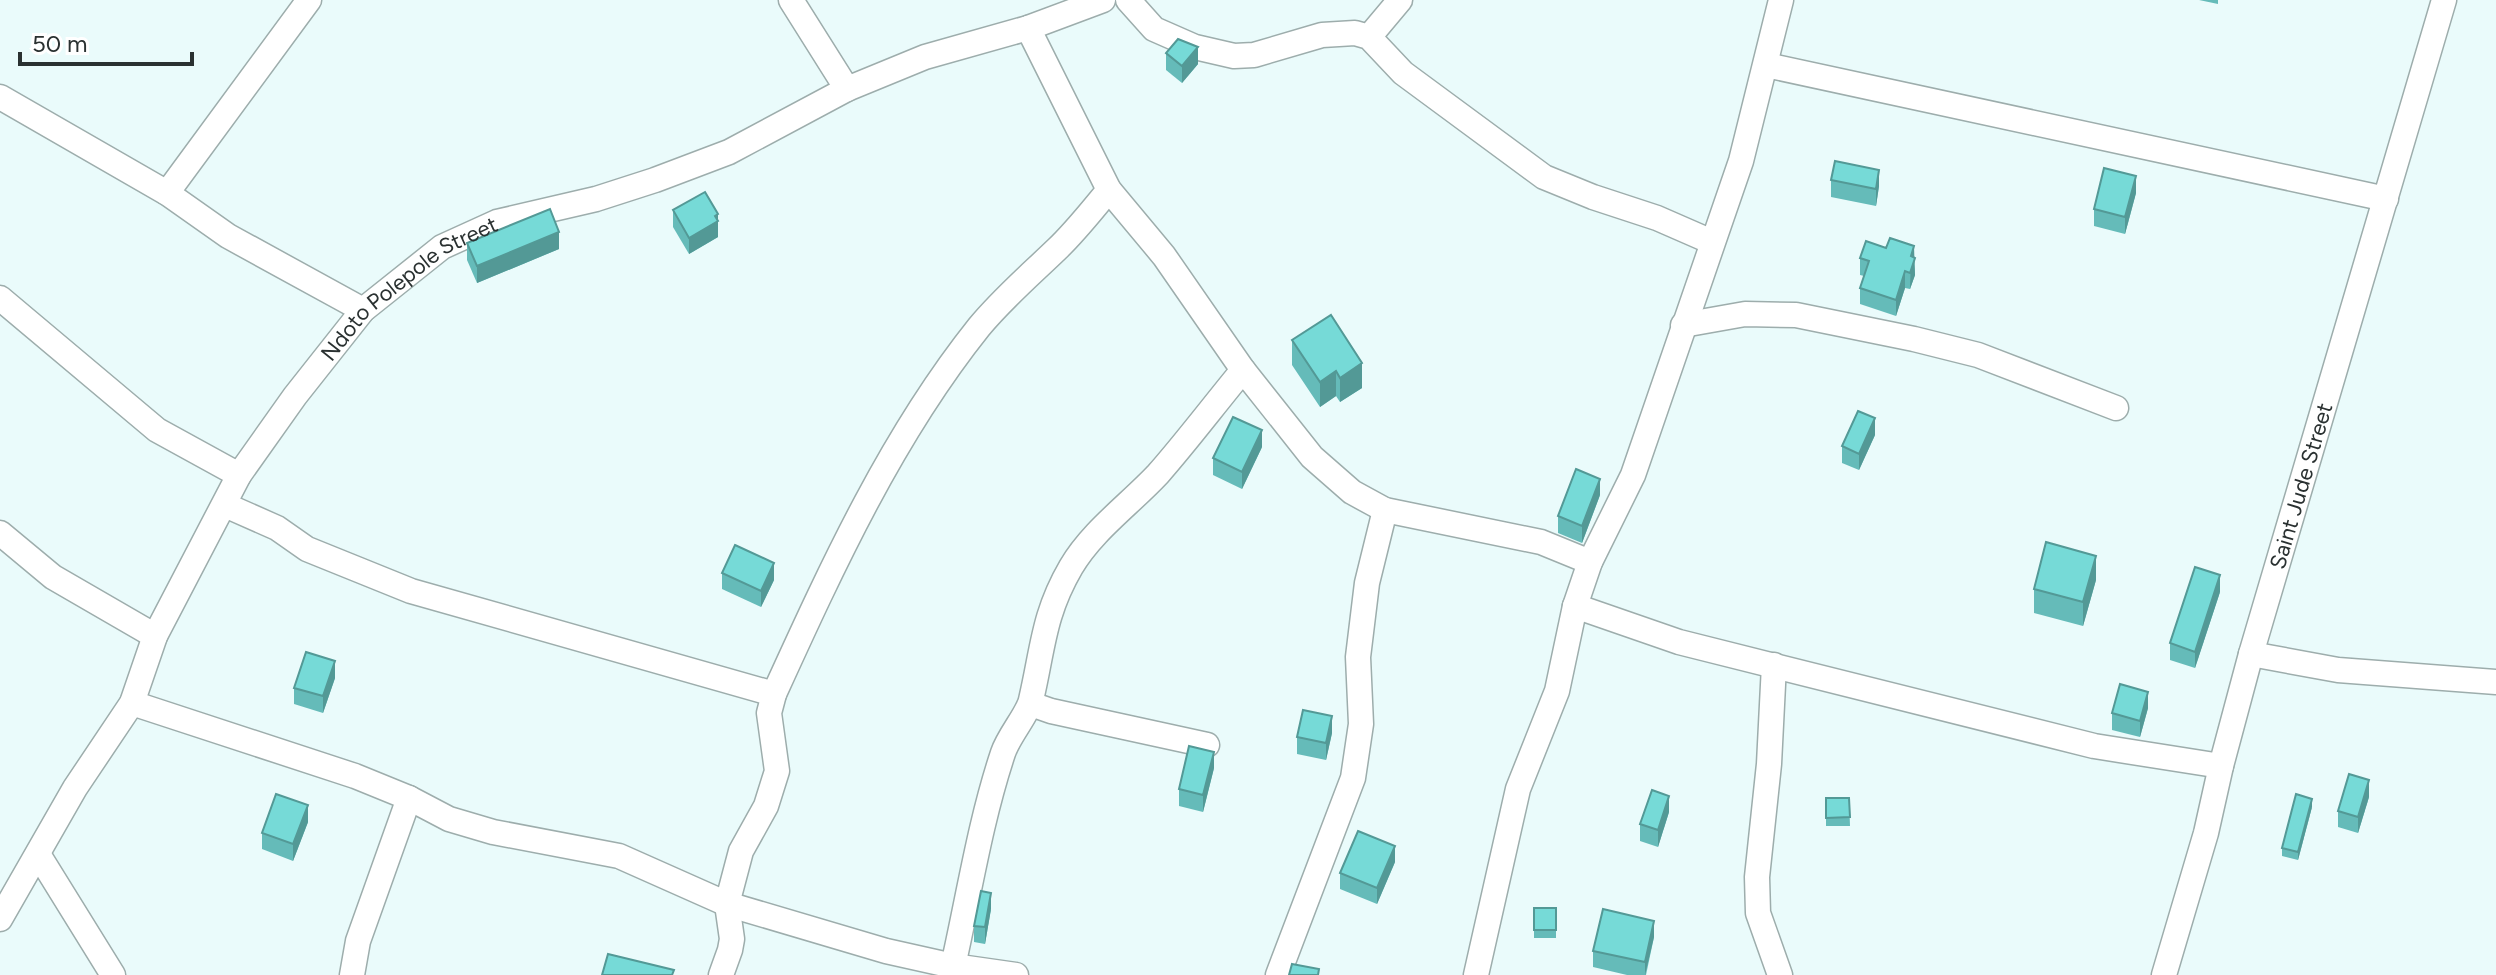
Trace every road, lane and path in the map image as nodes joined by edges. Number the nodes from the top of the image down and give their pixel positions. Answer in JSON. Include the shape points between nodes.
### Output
{"nodes":[{"id":1,"x":309,"y":0,"type":"edge"},
{"id":2,"x":791,"y":0,"type":"edge"},
{"id":3,"x":1103,"y":0,"type":"edge"},
{"id":4,"x":1128,"y":0,"type":"edge"},
{"id":5,"x":1400,"y":0,"type":"edge"},
{"id":6,"x":1781,"y":0,"type":"edge"},
{"id":7,"x":2444,"y":0,"type":"edge"},
{"id":8,"x":1028,"y":28,"type":"junction"},
{"id":9,"x":1369,"y":37,"type":"junction"},
{"id":10,"x":1766,"y":65,"type":"junction"},
{"id":11,"x":847,"y":89,"type":"junction"},
{"id":12,"x":0,"y":97,"type":"edge"},
{"id":13,"x":1109,"y":190,"type":"junction"},
{"id":14,"x":167,"y":193,"type":"junction"},
{"id":15,"x":2386,"y":199,"type":"junction"},
{"id":16,"x":1712,"y":242,"type":"junction"},
{"id":17,"x":0,"y":298,"type":"edge"},
{"id":18,"x":363,"y":310,"type":"junction"},
{"id":19,"x":1683,"y":325,"type":"junction"},
{"id":20,"x":1243,"y":370,"type":"junction"},
{"id":21,"x":2116,"y":408,"type":"dead end"},
{"id":22,"x":239,"y":475,"type":"junction"},
{"id":23,"x":225,"y":505,"type":"junction"},
{"id":24,"x":1385,"y":510,"type":"junction"},
{"id":25,"x":0,"y":533,"type":"edge"},
{"id":26,"x":1590,"y":562,"type":"junction"},
{"id":27,"x":1575,"y":606,"type":"junction"},
{"id":28,"x":155,"y":636,"type":"junction"},
{"id":29,"x":2251,"y":654,"type":"junction"},
{"id":30,"x":1774,"y":665,"type":"junction"},
{"id":31,"x":2496,"y":682,"type":"edge"},
{"id":32,"x":774,"y":694,"type":"junction"},
{"id":33,"x":132,"y":703,"type":"junction"},
{"id":34,"x":1031,"y":704,"type":"junction"},
{"id":35,"x":1207,"y":745,"type":"dead end"},
{"id":36,"x":2221,"y":766,"type":"junction"},
{"id":37,"x":409,"y":798,"type":"junction"},
{"id":38,"x":38,"y":854,"type":"junction"},
{"id":39,"x":727,"y":904,"type":"junction"},
{"id":40,"x":0,"y":919,"type":"edge"},
{"id":41,"x":953,"y":966,"type":"junction"},
{"id":42,"x":113,"y":975,"type":"edge"},
{"id":43,"x":352,"y":975,"type":"edge"},
{"id":44,"x":721,"y":975,"type":"edge"},
{"id":45,"x":1016,"y":975,"type":"edge"},
{"id":46,"x":1278,"y":975,"type":"edge"},
{"id":47,"x":1476,"y":975,"type":"edge"},
{"id":48,"x":1780,"y":975,"type":"edge"},
{"id":49,"x":2164,"y":975,"type":"edge"}],
"edges":[{"from":1,"to":14,"type":"street"},
{"from":2,"to":11,"type":"street"},
{"from":3,"to":8,"type":"street","name":"Ndoto Polepole Street"},
{"from":4,"to":9,"type":"street","via":[[1154,29],[1234,56],[1322,35]]},
{"from":5,"to":9,"type":"street"},
{"from":6,"to":10,"type":"street"},
{"from":7,"to":15,"type":"street","name":"Saint Jude Street"},
{"from":8,"to":11,"type":"street","name":"Ndoto Polepole Street","via":[[925,57]]},
{"from":8,"to":13,"type":"street"},
{"from":9,"to":16,"type":"street","via":[[1403,73],[1544,177]]},
{"from":10,"to":15,"type":"street"},
{"from":10,"to":16,"type":"street","via":[[1741,161]]},
{"from":11,"to":18,"type":"street","name":"Ndoto Polepole Street","via":[[729,152],[596,199],[497,222],[442,247]]},
{"from":12,"to":14,"type":"street"},
{"from":13,"to":20,"type":"street","via":[[1164,256]]},
{"from":13,"to":32,"type":"street","via":[[1059,248],[1005,296],[942,378],[870,495]]},
{"from":14,"to":18,"type":"street","via":[[228,236]]},
{"from":15,"to":29,"type":"street","name":"Saint Jude Street"},
{"from":16,"to":19,"type":"street"},
{"from":17,"to":22,"type":"street","via":[[157,430]]},
{"from":18,"to":22,"type":"street","name":"Ndoto Polepole Street"},
{"from":19,"to":21,"type":"street","via":[[1745,314],[1796,315],[1978,355]]},
{"from":19,"to":26,"type":"street","via":[[1633,475]]},
{"from":20,"to":24,"type":"street","via":[[1312,457],[1352,492]]},
{"from":20,"to":34,"type":"street","via":[[1158,473],[1073,563],[1044,630]]},
{"from":22,"to":23,"type":"street","name":"Ndoto Polepole Street"},
{"from":23,"to":28,"type":"street","name":"Ndoto Polepole Street"},
{"from":23,"to":32,"type":"street","via":[[277,528],[307,549],[411,591]]},
{"from":24,"to":26,"type":"street","via":[[1541,542]]},
{"from":24,"to":46,"type":"street","via":[[1367,583],[1358,657],[1361,724],[1353,778]]},
{"from":25,"to":28,"type":"street","via":[[53,577]]},
{"from":26,"to":27,"type":"street"},
{"from":27,"to":30,"type":"street","via":[[1679,642]]},
{"from":27,"to":47,"type":"street","via":[[1557,691],[1518,789]]},
{"from":28,"to":33,"type":"street","name":"Ndoto Polepole Street"},
{"from":29,"to":31,"type":"street","via":[[2338,670]]},
{"from":29,"to":36,"type":"street","name":"Saint Jude Street"},
{"from":30,"to":36,"type":"street","via":[[2094,746]]},
{"from":30,"to":48,"type":"street","via":[[1757,889],[1758,913]]},
{"from":32,"to":39,"type":"street","via":[[769,713],[777,771],[766,806],[741,851]]},
{"from":33,"to":37,"type":"street"},
{"from":33,"to":38,"type":"street","name":"Ndoto Polepole Street"},
{"from":34,"to":35,"type":"street"},
{"from":34,"to":41,"type":"street","via":[[1004,750],[987,806]]},
{"from":36,"to":49,"type":"street","name":"Saint Jude Street"},
{"from":37,"to":39,"type":"street","via":[[449,819],[493,832],[619,856]]},
{"from":37,"to":43,"type":"street","via":[[358,941]]},
{"from":38,"to":40,"type":"street","name":"Ndoto Polepole Street"},
{"from":38,"to":42,"type":"street"},
{"from":39,"to":41,"type":"street"},
{"from":39,"to":44,"type":"street","via":[[732,939]]},
{"from":41,"to":45,"type":"street"}]}
